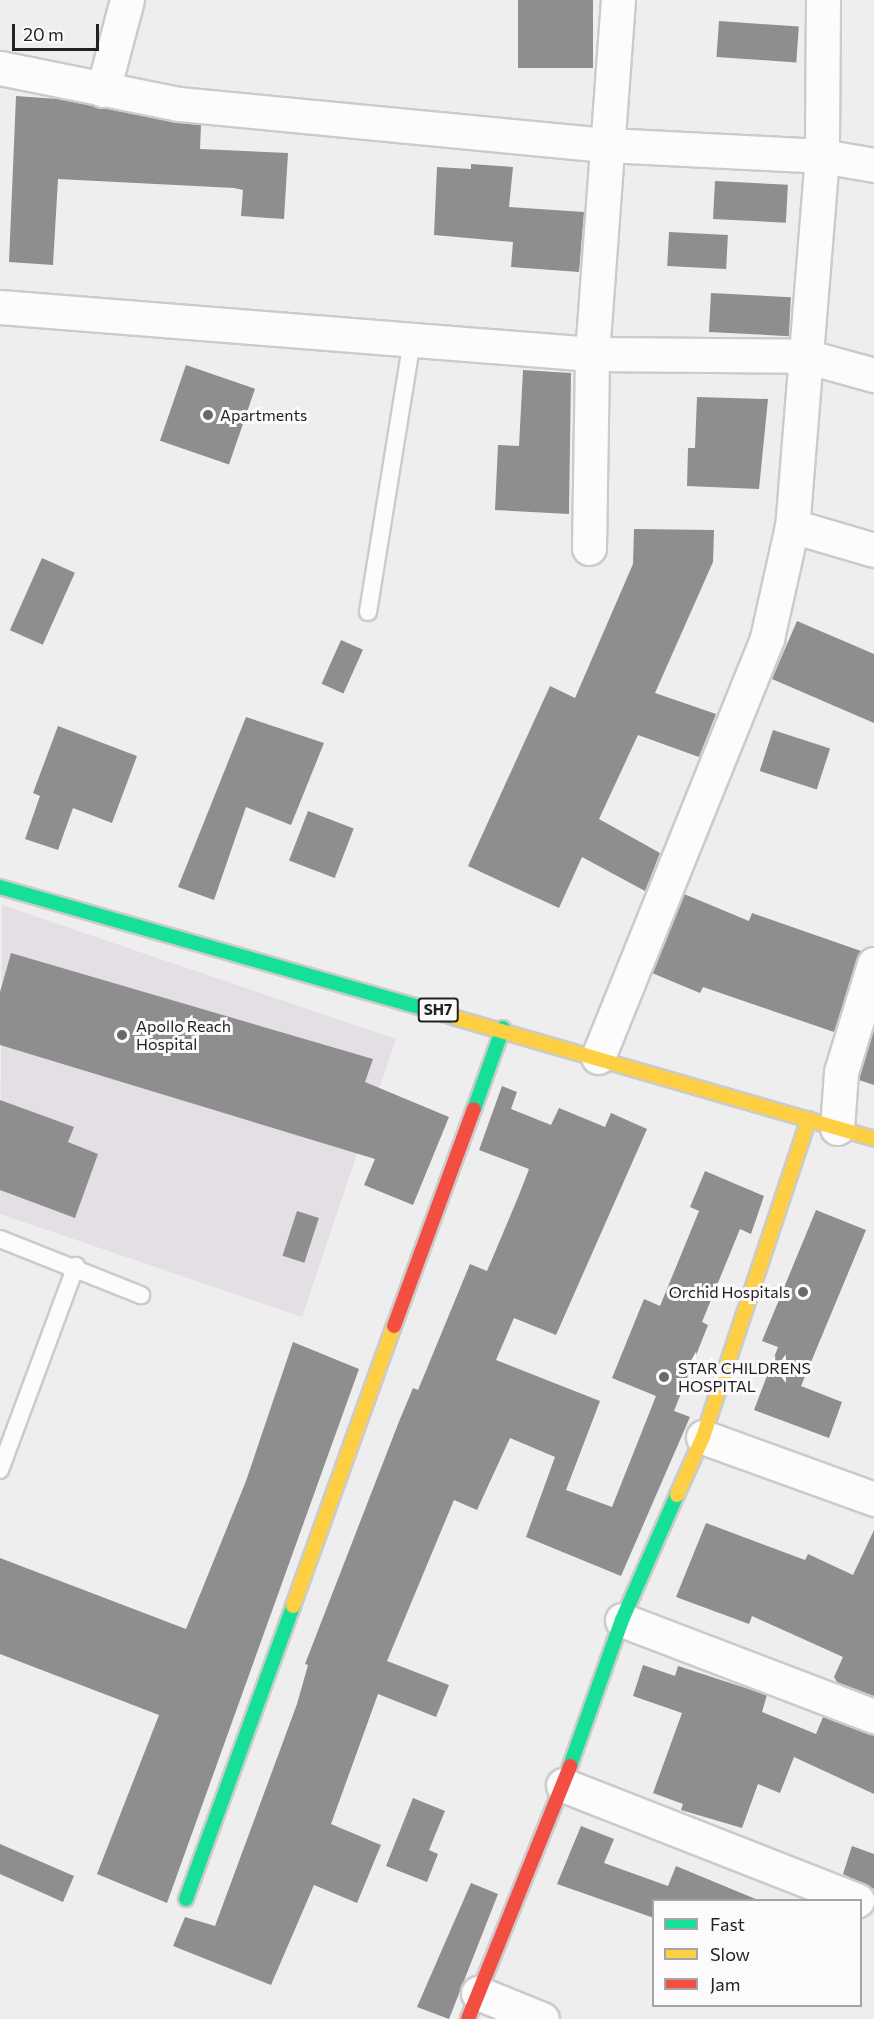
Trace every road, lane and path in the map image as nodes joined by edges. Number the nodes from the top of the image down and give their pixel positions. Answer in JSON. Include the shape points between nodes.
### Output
{"nodes":[{"id":1,"x":127,"y":0,"type":"edge"},
{"id":2,"x":618,"y":0,"type":"edge"},
{"id":3,"x":823,"y":0,"type":"edge"},
{"id":4,"x":0,"y":68,"type":"edge"},
{"id":5,"x":104,"y":90,"type":"junction"},
{"id":6,"x":607,"y":145,"type":"junction"},
{"id":7,"x":822,"y":156,"type":"junction"},
{"id":8,"x":874,"y":165,"type":"edge"},
{"id":9,"x":0,"y":307,"type":"edge"},
{"id":10,"x":412,"y":339,"type":"junction"},
{"id":11,"x":592,"y":354,"type":"junction"},
{"id":12,"x":805,"y":356,"type":"junction"},
{"id":13,"x":874,"y":375,"type":"edge"},
{"id":14,"x":792,"y":526,"type":"junction"},
{"id":15,"x":589,"y":548,"type":"dead end"},
{"id":16,"x":874,"y":550,"type":"edge"},
{"id":17,"x":368,"y":612,"type":"dead end"},
{"id":18,"x":0,"y":887,"type":"edge"},
{"id":19,"x":874,"y":964,"type":"edge"},
{"id":20,"x":502,"y":1028,"type":"junction"},
{"id":21,"x":598,"y":1058,"type":"junction"},
{"id":22,"x":823,"y":1123,"type":"junction"},
{"id":23,"x":874,"y":1138,"type":"edge"},
{"id":24,"x":0,"y":1239,"type":"edge"},
{"id":25,"x":76,"y":1266,"type":"junction"},
{"id":26,"x":141,"y":1295,"type":"dead end"},
{"id":27,"x":703,"y":1437,"type":"junction"},
{"id":28,"x":0,"y":1470,"type":"edge"},
{"id":29,"x":874,"y":1499,"type":"edge"},
{"id":30,"x":622,"y":1620,"type":"junction"},
{"id":31,"x":874,"y":1716,"type":"edge"},
{"id":32,"x":563,"y":1785,"type":"junction"},
{"id":33,"x":186,"y":1899,"type":"dead end"},
{"id":34,"x":854,"y":1899,"type":"edge"},
{"id":35,"x":473,"y":2006,"type":"edge"},
{"id":36,"x":542,"y":2019,"type":"edge"}],
"edges":[{"from":1,"to":5,"type":"street"},
{"from":2,"to":6,"type":"street"},
{"from":3,"to":7,"type":"street"},
{"from":4,"to":5,"type":"street"},
{"from":5,"to":6,"type":"street","via":[[144,99],[280,115]]},
{"from":6,"to":7,"type":"street"},
{"from":6,"to":11,"type":"street"},
{"from":7,"to":8,"type":"street"},
{"from":7,"to":12,"type":"street"},
{"from":9,"to":10,"type":"street"},
{"from":10,"to":11,"type":"street"},
{"from":10,"to":17,"type":"lane"},
{"from":11,"to":12,"type":"street"},
{"from":11,"to":15,"type":"street"},
{"from":12,"to":13,"type":"street"},
{"from":12,"to":14,"type":"street"},
{"from":14,"to":16,"type":"street"},
{"from":14,"to":21,"type":"street","via":[[767,638]]},
{"from":18,"to":20,"type":"street","number":"SH7"},
{"from":19,"to":22,"type":"street"},
{"from":20,"to":21,"type":"street","number":"SH7"},
{"from":20,"to":33,"type":"street"},
{"from":21,"to":22,"type":"street","number":"SH7"},
{"from":22,"to":23,"type":"street","number":"SH7"},
{"from":22,"to":27,"type":"street"},
{"from":24,"to":25,"type":"lane"},
{"from":25,"to":26,"type":"lane"},
{"from":25,"to":28,"type":"lane"},
{"from":27,"to":29,"type":"street"},
{"from":27,"to":30,"type":"street"},
{"from":30,"to":31,"type":"street"},
{"from":30,"to":32,"type":"street"},
{"from":32,"to":34,"type":"street"},
{"from":32,"to":35,"type":"street"},
{"from":35,"to":36,"type":"street"}]}
